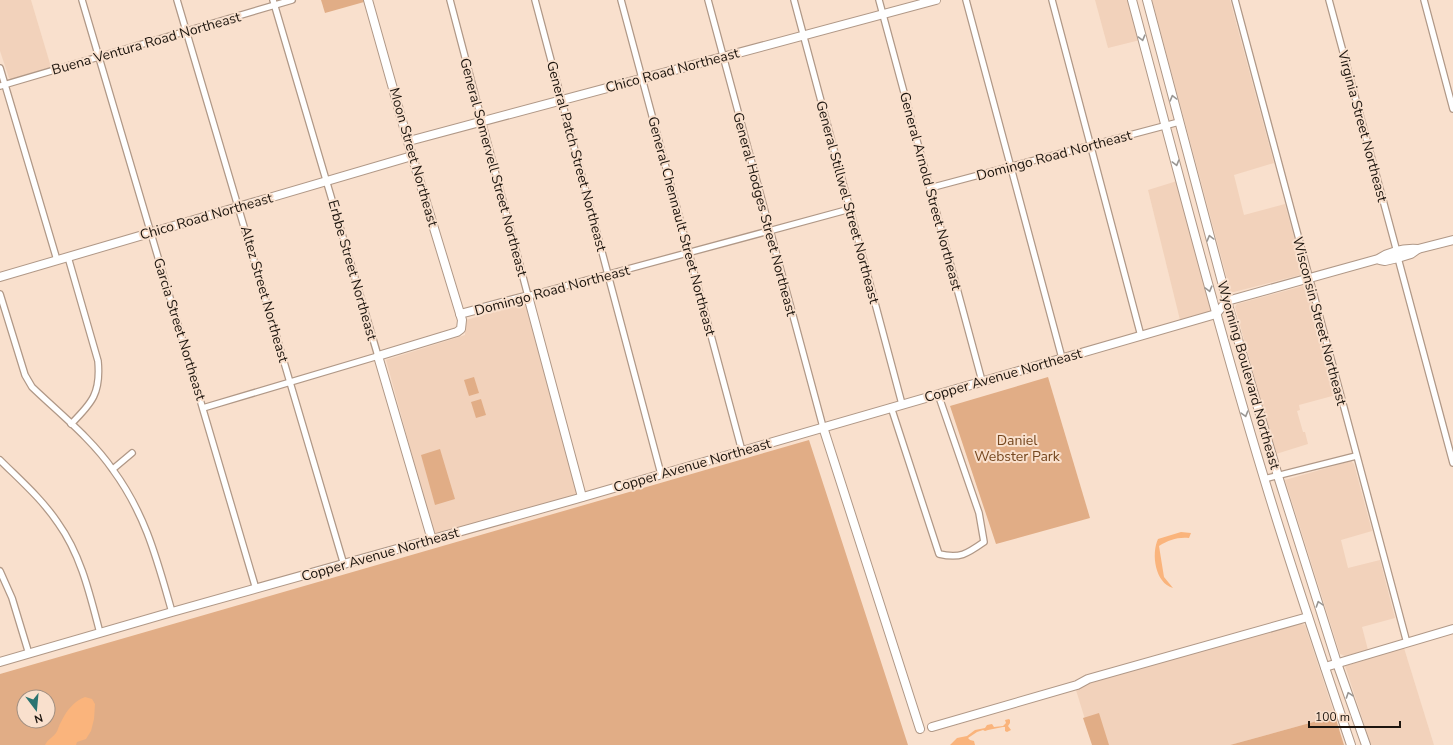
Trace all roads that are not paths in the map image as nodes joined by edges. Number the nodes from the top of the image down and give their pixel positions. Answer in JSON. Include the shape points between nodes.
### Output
{"nodes":[{"id":1,"x":82,"y":0,"type":"edge"},
{"id":2,"x":177,"y":0,"type":"edge"},
{"id":3,"x":292,"y":0,"type":"edge"},
{"id":4,"x":368,"y":0,"type":"edge"},
{"id":5,"x":450,"y":0,"type":"edge"},
{"id":6,"x":535,"y":0,"type":"edge"},
{"id":7,"x":621,"y":0,"type":"edge"},
{"id":8,"x":708,"y":0,"type":"edge"},
{"id":9,"x":794,"y":0,"type":"edge"},
{"id":10,"x":879,"y":0,"type":"edge"},
{"id":11,"x":936,"y":0,"type":"edge"},
{"id":12,"x":966,"y":0,"type":"edge"},
{"id":13,"x":1052,"y":0,"type":"edge"},
{"id":14,"x":1132,"y":0,"type":"edge"},
{"id":15,"x":1147,"y":0,"type":"edge"},
{"id":16,"x":1235,"y":0,"type":"edge"},
{"id":17,"x":1329,"y":0,"type":"edge"},
{"id":18,"x":1424,"y":0,"type":"edge"},
{"id":19,"x":273,"y":3,"type":"edge"},
{"id":20,"x":883,"y":14,"type":"junction"},
{"id":21,"x":186,"y":31,"type":"junction"},
{"id":22,"x":803,"y":35,"type":"junction"},
{"id":23,"x":98,"y":57,"type":"junction"},
{"id":24,"x":723,"y":57,"type":"junction"},
{"id":25,"x":0,"y":68,"type":"edge"},
{"id":26,"x":642,"y":78,"type":"junction"},
{"id":27,"x":2,"y":85,"type":"edge"},
{"id":28,"x":562,"y":100,"type":"junction"},
{"id":29,"x":1453,"y":109,"type":"edge"},
{"id":30,"x":482,"y":122,"type":"junction"},
{"id":31,"x":1179,"y":122,"type":"junction"},
{"id":32,"x":1166,"y":126,"type":"junction"},
{"id":33,"x":409,"y":142,"type":"junction"},
{"id":34,"x":1091,"y":145,"type":"junction"},
{"id":35,"x":412,"y":156,"type":"junction"},
{"id":36,"x":1011,"y":167,"type":"junction"},
{"id":37,"x":327,"y":181,"type":"junction"},
{"id":38,"x":930,"y":188,"type":"junction"},
{"id":39,"x":239,"y":206,"type":"junction"},
{"id":40,"x":850,"y":209,"type":"junction"},
{"id":41,"x":769,"y":231,"type":"junction"},
{"id":42,"x":151,"y":232,"type":"junction"},
{"id":43,"x":1453,"y":240,"type":"edge"},
{"id":44,"x":690,"y":253,"type":"junction"},
{"id":45,"x":1398,"y":255,"type":"junction"},
{"id":46,"x":68,"y":257,"type":"junction"},
{"id":47,"x":57,"y":260,"type":"junction"},
{"id":48,"x":609,"y":275,"type":"junction"},
{"id":49,"x":0,"y":277,"type":"edge"},
{"id":50,"x":1309,"y":279,"type":"junction"},
{"id":51,"x":0,"y":294,"type":"edge"},
{"id":52,"x":528,"y":296,"type":"junction"},
{"id":53,"x":1227,"y":301,"type":"junction"},
{"id":54,"x":460,"y":314,"type":"junction"},
{"id":55,"x":1216,"y":314,"type":"junction"},
{"id":56,"x":1141,"y":336,"type":"junction"},
{"id":57,"x":378,"y":356,"type":"junction"},
{"id":58,"x":1062,"y":358,"type":"junction"},
{"id":59,"x":982,"y":381,"type":"junction"},
{"id":60,"x":290,"y":382,"type":"junction"},
{"id":61,"x":938,"y":394,"type":"junction"},
{"id":62,"x":902,"y":404,"type":"junction"},
{"id":63,"x":891,"y":407,"type":"junction"},
{"id":64,"x":203,"y":408,"type":"junction"},
{"id":65,"x":71,"y":424,"type":"junction"},
{"id":66,"x":823,"y":427,"type":"junction"},
{"id":67,"x":742,"y":451,"type":"junction"},
{"id":68,"x":132,"y":453,"type":"dead end"},
{"id":69,"x":1356,"y":456,"type":"junction"},
{"id":70,"x":0,"y":460,"type":"edge"},
{"id":71,"x":1453,"y":462,"type":"edge"},
{"id":72,"x":113,"y":469,"type":"junction"},
{"id":73,"x":661,"y":474,"type":"junction"},
{"id":74,"x":1278,"y":476,"type":"junction"},
{"id":75,"x":1264,"y":479,"type":"junction"},
{"id":76,"x":582,"y":497,"type":"junction"},
{"id":77,"x":432,"y":540,"type":"junction"},
{"id":78,"x":344,"y":565,"type":"junction"},
{"id":79,"x":0,"y":571,"type":"edge"},
{"id":80,"x":256,"y":589,"type":"junction"},
{"id":81,"x":172,"y":612,"type":"junction"},
{"id":82,"x":1308,"y":617,"type":"junction"},
{"id":83,"x":1453,"y":629,"type":"edge"},
{"id":84,"x":100,"y":633,"type":"junction"},
{"id":85,"x":1407,"y":643,"type":"junction"},
{"id":86,"x":29,"y":654,"type":"junction"},
{"id":87,"x":0,"y":662,"type":"edge"},
{"id":88,"x":1338,"y":663,"type":"junction"},
{"id":89,"x":1325,"y":667,"type":"junction"},
{"id":90,"x":932,"y":727,"type":"dead end"},
{"id":91,"x":920,"y":729,"type":"dead end"},
{"id":92,"x":1351,"y":745,"type":"edge"},
{"id":93,"x":1366,"y":745,"type":"edge"}],
"edges":[{"from":1,"to":23,"type":"street","name":"Garcia Street Northeast"},
{"from":2,"to":21,"type":"street","name":"Altez Street Northeast"},
{"from":3,"to":19,"type":"street","name":"Buena Ventura Road Northeast"},
{"from":4,"to":33,"type":"street","name":"Moon Street Northeast"},
{"from":5,"to":30,"type":"street","name":"General Somervell Street Northeast"},
{"from":6,"to":28,"type":"street","name":"General Patch Street Northeast"},
{"from":7,"to":26,"type":"street","name":"General Chennault Street Northeast"},
{"from":8,"to":24,"type":"street","name":"General Hodges Street Northeast"},
{"from":9,"to":22,"type":"street","name":"General Stillwel Street Northeast"},
{"from":10,"to":20,"type":"street","name":"General Arnold Street Northeast"},
{"from":11,"to":20,"type":"street","name":"Chico Road Northeast"},
{"from":12,"to":36,"type":"street"},
{"from":13,"to":34,"type":"street"},
{"from":14,"to":32,"type":"street","name":"Wyoming Boulevard Northeast","one_way":true},
{"from":31,"to":15,"type":"street","name":"Wyoming Boulevard Northeast","one_way":true},
{"from":16,"to":50,"type":"street","name":"Wisconsin Street Northeast"},
{"from":17,"to":45,"type":"street","name":"Virginia Street Northeast"},
{"from":18,"to":29,"type":"street"},
{"from":19,"to":21,"type":"street","name":"Buena Ventura Road Northeast"},
{"from":19,"to":37,"type":"street","name":"Erbbe Street Northeast"},
{"from":20,"to":22,"type":"street","name":"Chico Road Northeast"},
{"from":20,"to":38,"type":"street","name":"General Arnold Street Northeast"},
{"from":21,"to":23,"type":"street","name":"Buena Ventura Road Northeast"},
{"from":21,"to":39,"type":"street","name":"Altez Street Northeast"},
{"from":22,"to":24,"type":"street","name":"Chico Road Northeast"},
{"from":22,"to":40,"type":"street","name":"General Stillwel Street Northeast"},
{"from":23,"to":27,"type":"street","name":"Buena Ventura Road Northeast"},
{"from":23,"to":42,"type":"street","name":"Garcia Street Northeast"},
{"from":24,"to":26,"type":"street","name":"Chico Road Northeast"},
{"from":24,"to":41,"type":"street","name":"General Hodges Street Northeast"},
{"from":25,"to":27,"type":"street"},
{"from":26,"to":28,"type":"street","name":"Chico Road Northeast"},
{"from":26,"to":44,"type":"street","name":"General Chennault Street Northeast"},
{"from":27,"to":47,"type":"street"},
{"from":28,"to":30,"type":"street","name":"Chico Road Northeast"},
{"from":28,"to":48,"type":"street","name":"General Patch Street Northeast"},
{"from":30,"to":33,"type":"street","name":"Chico Road Northeast"},
{"from":30,"to":52,"type":"street","name":"General Somervell Street Northeast"},
{"from":31,"to":32,"type":"street","name":"Domingo Road Northeast"},
{"from":53,"to":31,"type":"street","name":"Wyoming Boulevard Northeast","one_way":true},
{"from":32,"to":34,"type":"street","name":"Domingo Road Northeast"},
{"from":32,"to":55,"type":"street","name":"Wyoming Boulevard Northeast","one_way":true},
{"from":33,"to":35,"type":"street","name":"Moon Street Northeast"},
{"from":34,"to":36,"type":"street","name":"Domingo Road Northeast"},
{"from":34,"to":56,"type":"street"},
{"from":35,"to":37,"type":"street","name":"Chico Road Northeast"},
{"from":35,"to":54,"type":"street","name":"Moon Street Northeast"},
{"from":36,"to":38,"type":"street","name":"Domingo Road Northeast"},
{"from":36,"to":58,"type":"street"},
{"from":37,"to":39,"type":"street","name":"Chico Road Northeast"},
{"from":37,"to":57,"type":"street","name":"Erbbe Street Northeast"},
{"from":38,"to":59,"type":"street","name":"General Arnold Street Northeast"},
{"from":39,"to":42,"type":"street","name":"Chico Road Northeast"},
{"from":39,"to":60,"type":"street","name":"Altez Street Northeast"},
{"from":40,"to":41,"type":"street","name":"Domingo Road Northeast"},
{"from":40,"to":62,"type":"street","name":"General Stillwel Street Northeast"},
{"from":41,"to":44,"type":"street","name":"Domingo Road Northeast"},
{"from":41,"to":66,"type":"street","name":"General Hodges Street Northeast"},
{"from":42,"to":46,"type":"street","name":"Chico Road Northeast"},
{"from":42,"to":64,"type":"street","name":"Garcia Street Northeast"},
{"from":43,"to":45,"type":"street","via":[[1409,249]]},
{"from":44,"to":48,"type":"street","name":"Domingo Road Northeast"},
{"from":44,"to":67,"type":"street","name":"General Chennault Street Northeast"},
{"from":45,"to":50,"type":"street","via":[[1384,256],[1378,260]]},
{"from":45,"to":71,"type":"street","name":"Virginia Street Northeast"},
{"from":46,"to":47,"type":"street","name":"Chico Road Northeast"},
{"from":46,"to":65,"type":"street","via":[[99,371],[97,390],[92,401]]},
{"from":47,"to":49,"type":"street","name":"Chico Road Northeast"},
{"from":48,"to":52,"type":"street","name":"Domingo Road Northeast"},
{"from":48,"to":73,"type":"street","name":"General Patch Street Northeast"},
{"from":50,"to":53,"type":"street"},
{"from":50,"to":69,"type":"street","name":"Wisconsin Street Northeast"},
{"from":51,"to":65,"type":"street","via":[[28,382]]},
{"from":52,"to":54,"type":"street","name":"Domingo Road Northeast"},
{"from":52,"to":76,"type":"street","name":"General Somervell Street Northeast"},
{"from":53,"to":55,"type":"street"},
{"from":53,"to":74,"type":"street","name":"Wyoming Boulevard Northeast"},
{"from":54,"to":57,"type":"street","name":"Domingo Road Northeast","via":[[463,326],[457,332]]},
{"from":55,"to":56,"type":"street","name":"Copper Avenue Northeast"},
{"from":55,"to":75,"type":"street","name":"Wyoming Boulevard Northeast","one_way":true},
{"from":56,"to":58,"type":"street","name":"Copper Avenue Northeast"},
{"from":57,"to":60,"type":"street","name":"Domingo Road Northeast"},
{"from":57,"to":77,"type":"street","name":"Erbbe Street Northeast"},
{"from":58,"to":59,"type":"street","name":"Copper Avenue Northeast"},
{"from":59,"to":61,"type":"street","name":"Copper Avenue Northeast"},
{"from":60,"to":64,"type":"street","name":"Domingo Road Northeast"},
{"from":60,"to":78,"type":"street","name":"Altez Street Northeast"},
{"from":61,"to":62,"type":"street","name":"Copper Avenue Northeast"},
{"from":61,"to":63,"type":"street","via":[[979,513],[984,542],[969,553],[952,557],[939,554]]},
{"from":62,"to":63,"type":"street","name":"Copper Avenue Northeast"},
{"from":63,"to":66,"type":"street","name":"Copper Avenue Northeast"},
{"from":64,"to":80,"type":"street","name":"Garcia Street Northeast"},
{"from":65,"to":72,"type":"street"},
{"from":66,"to":67,"type":"street","name":"Copper Avenue Northeast"},
{"from":66,"to":91,"type":"street"},
{"from":67,"to":73,"type":"street","name":"Copper Avenue Northeast"},
{"from":68,"to":72,"type":"street"},
{"from":69,"to":74,"type":"street"},
{"from":69,"to":85,"type":"street","name":"Wisconsin Street Northeast"},
{"from":70,"to":84,"type":"street","via":[[51,512],[66,535],[79,562]]},
{"from":72,"to":81,"type":"street","via":[[147,530]]},
{"from":73,"to":76,"type":"street","name":"Copper Avenue Northeast"},
{"from":74,"to":75,"type":"street"},
{"from":88,"to":74,"type":"street","name":"Wyoming Boulevard Northeast","one_way":true},
{"from":75,"to":82,"type":"street","name":"Wyoming Boulevard Northeast"},
{"from":76,"to":77,"type":"street","name":"Copper Avenue Northeast"},
{"from":77,"to":78,"type":"street","name":"Copper Avenue Northeast"},
{"from":78,"to":80,"type":"street","name":"Copper Avenue Northeast"},
{"from":79,"to":86,"type":"street","via":[[10,593]]},
{"from":80,"to":81,"type":"street","name":"Copper Avenue Northeast"},
{"from":81,"to":84,"type":"street","name":"Copper Avenue Northeast"},
{"from":82,"to":89,"type":"street","name":"Wyoming Boulevard Northeast"},
{"from":82,"to":90,"type":"street","via":[[1089,678],[1077,685]]},
{"from":83,"to":85,"type":"street"},
{"from":84,"to":86,"type":"street","name":"Copper Avenue Northeast"},
{"from":85,"to":88,"type":"street"},
{"from":86,"to":87,"type":"street","name":"Copper Avenue Northeast"},
{"from":88,"to":89,"type":"street"},
{"from":93,"to":88,"type":"street","name":"Wyoming Boulevard Northeast","one_way":true},
{"from":89,"to":92,"type":"street","name":"Wyoming Boulevard Northeast"}]}
